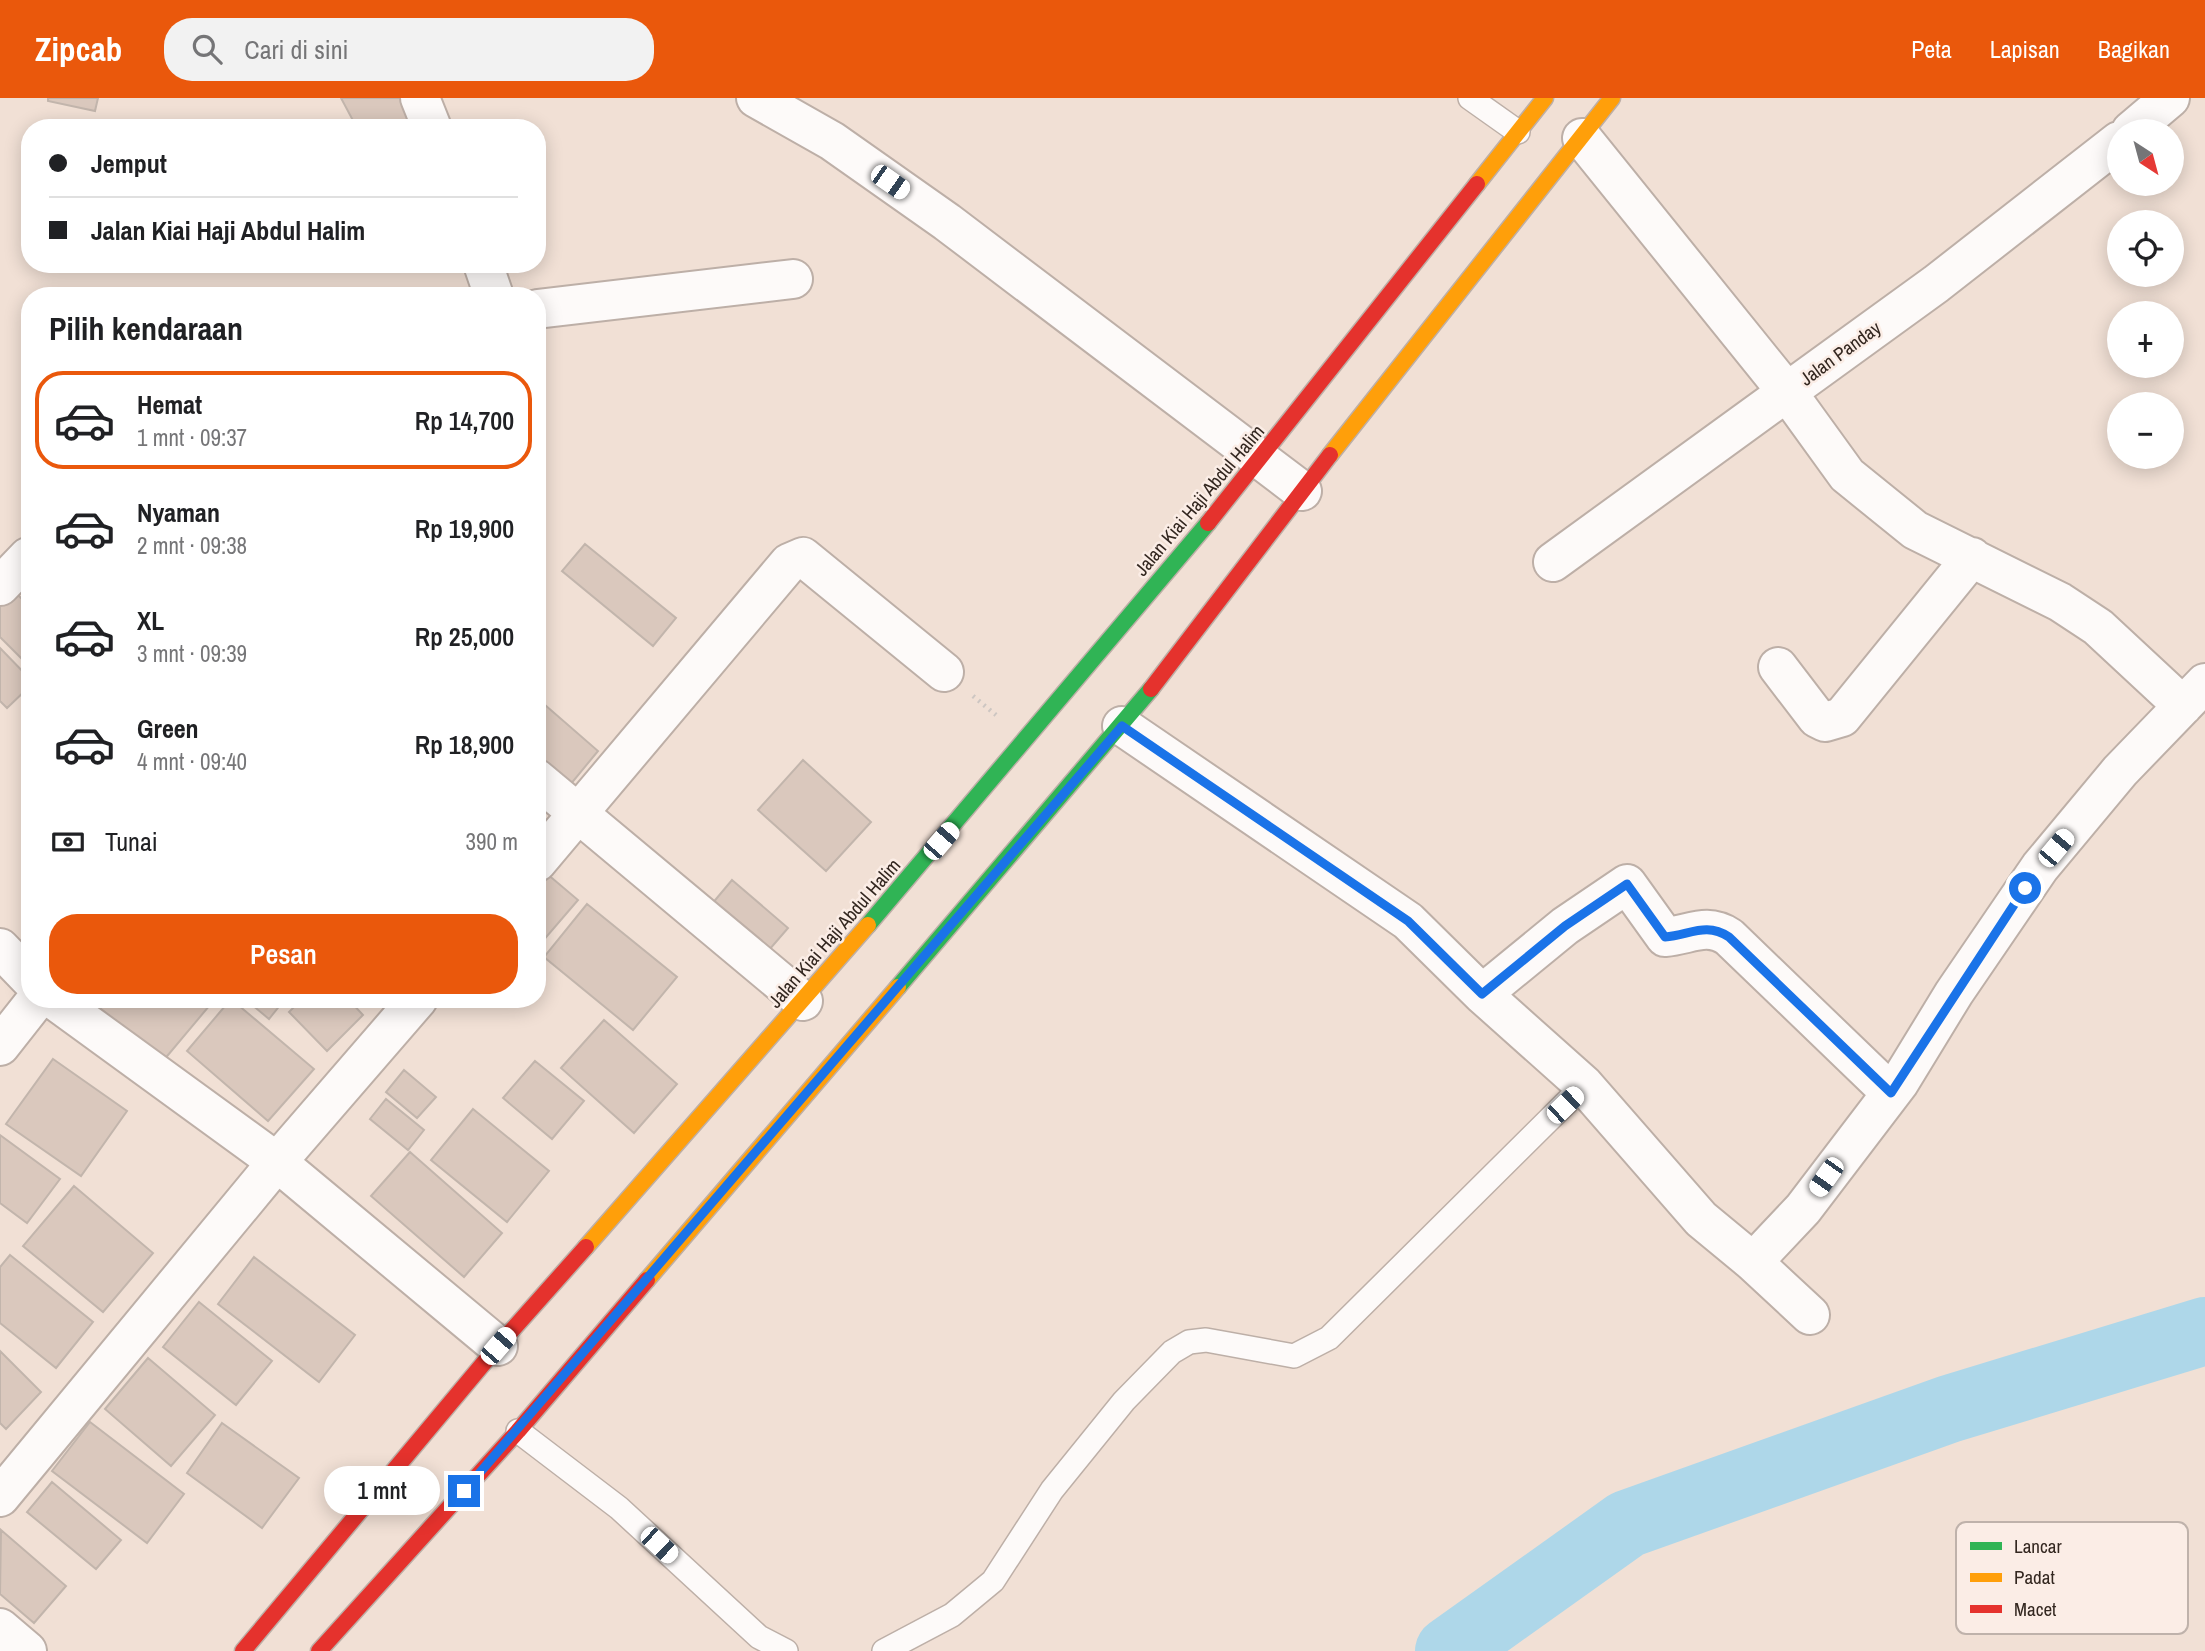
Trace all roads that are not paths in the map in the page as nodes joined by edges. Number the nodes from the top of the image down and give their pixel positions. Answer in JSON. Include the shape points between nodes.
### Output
{"nodes":[{"id":1,"x":420,"y":98,"type":"edge"},
{"id":2,"x":757,"y":98,"type":"edge"},
{"id":3,"x":1470,"y":98,"type":"edge"},
{"id":4,"x":1545,"y":98,"type":"edge"},
{"id":5,"x":1612,"y":98,"type":"edge"},
{"id":6,"x":2170,"y":98,"type":"edge"},
{"id":7,"x":428,"y":119,"type":"edge"},
{"id":8,"x":2145,"y":119,"type":"edge"},
{"id":9,"x":1518,"y":132,"type":"junction"},
{"id":10,"x":1582,"y":138,"type":"junction"},
{"id":11,"x":2107,"y":150,"type":"edge"},
{"id":12,"x":793,"y":279,"type":"dead end"},
{"id":13,"x":546,"y":308,"type":"edge"},
{"id":14,"x":1787,"y":392,"type":"junction"},
{"id":15,"x":1261,"y":460,"type":"junction"},
{"id":16,"x":1302,"y":491,"type":"junction"},
{"id":17,"x":1972,"y":557,"type":"junction"},
{"id":18,"x":1553,"y":562,"type":"dead end"},
{"id":19,"x":21,"y":564,"type":"edge"},
{"id":20,"x":0,"y":586,"type":"edge"},
{"id":21,"x":1778,"y":667,"type":"dead end"},
{"id":22,"x":944,"y":672,"type":"road end"},
{"id":23,"x":2194,"y":695,"type":"edge"},
{"id":24,"x":1122,"y":726,"type":"junction"},
{"id":25,"x":546,"y":787,"type":"edge"},
{"id":26,"x":578,"y":815,"type":"junction"},
{"id":27,"x":546,"y":852,"type":"edge"},
{"id":28,"x":0,"y":948,"type":"edge"},
{"id":29,"x":21,"y":970,"type":"edge"},
{"id":30,"x":1482,"y":994,"type":"junction"},
{"id":31,"x":803,"y":1001,"type":"junction"},
{"id":32,"x":30,"y":1008,"type":"edge"},
{"id":33,"x":65,"y":1008,"type":"edge"},
{"id":34,"x":410,"y":1008,"type":"edge"},
{"id":35,"x":0,"y":1046,"type":"edge"},
{"id":36,"x":1584,"y":1085,"type":"junction"},
{"id":37,"x":1891,"y":1093,"type":"junction"},
{"id":38,"x":277,"y":1162,"type":"junction"},
{"id":39,"x":1753,"y":1262,"type":"junction"},
{"id":40,"x":1810,"y":1315,"type":"dead end"},
{"id":41,"x":498,"y":1346,"type":"junction"},
{"id":42,"x":518,"y":1431,"type":"junction"},
{"id":43,"x":0,"y":1497,"type":"edge"},
{"id":44,"x":0,"y":1629,"type":"edge"},
{"id":45,"x":754,"y":1644,"type":"edge"},
{"id":46,"x":27,"y":1651,"type":"edge"},
{"id":47,"x":243,"y":1651,"type":"edge"},
{"id":48,"x":319,"y":1651,"type":"edge"},
{"id":49,"x":786,"y":1651,"type":"edge"},
{"id":50,"x":884,"y":1651,"type":"edge"}],
"edges":[{"from":1,"to":7,"type":"street"},
{"from":2,"to":15,"type":"street","via":[[832,141],[947,222]]},
{"from":3,"to":9,"type":"lane"},
{"from":4,"to":9,"type":"main road","name":"Jalan Kiai Haji Abdul Halim"},
{"from":5,"to":10,"type":"main road"},
{"from":6,"to":8,"type":"street"},
{"from":9,"to":15,"type":"main road","name":"Jalan Kiai Haji Abdul Halim"},
{"from":10,"to":14,"type":"street","name":"Jalan Panday"},
{"from":10,"to":16,"type":"main road"},
{"from":11,"to":14,"type":"street","name":"Jalan Panday","via":[[1936,284]]},
{"from":12,"to":13,"type":"street"},
{"from":14,"to":17,"type":"street","via":[[1847,475],[1915,530]]},
{"from":14,"to":18,"type":"street"},
{"from":15,"to":16,"type":"street"},
{"from":15,"to":31,"type":"main road","name":"Jalan Kiai Haji Abdul Halim"},
{"from":16,"to":24,"type":"main road"},
{"from":17,"to":21,"type":"street","via":[[1842,716],[1825,722],[1817,718]]},
{"from":17,"to":23,"type":"street","via":[[2060,602]]},
{"from":19,"to":20,"type":"street"},
{"from":22,"to":26,"type":"street","via":[[803,557],[775,576]]},
{"from":23,"to":37,"type":"street","via":[[2120,771],[2040,867]]},
{"from":24,"to":30,"type":"street","via":[[1408,921]]},
{"from":24,"to":42,"type":"main road"},
{"from":25,"to":26,"type":"street"},
{"from":26,"to":27,"type":"street"},
{"from":26,"to":31,"type":"street"},
{"from":28,"to":29,"type":"street"},
{"from":30,"to":36,"type":"street"},
{"from":30,"to":37,"type":"street","via":[[1565,926],[1627,884],[1665,937],[1682,936],[1698,928],[1717,929]]},
{"from":31,"to":41,"type":"main road","name":"Jalan Kiai Haji Abdul Halim"},
{"from":32,"to":35,"type":"street"},
{"from":33,"to":38,"type":"street"},
{"from":34,"to":38,"type":"street"},
{"from":36,"to":39,"type":"street","via":[[1701,1219]]},
{"from":36,"to":50,"type":"lane","via":[[1329,1338],[1294,1356],[1206,1340],[1189,1342],[1172,1352],[1124,1401],[1052,1490],[993,1581],[952,1615]]},
{"from":37,"to":39,"type":"street","via":[[1802,1209]]},
{"from":38,"to":41,"type":"street"},
{"from":38,"to":43,"type":"street"},
{"from":39,"to":40,"type":"street"},
{"from":41,"to":47,"type":"main road","name":"Jalan Kiai Haji Abdul Halim"},
{"from":42,"to":45,"type":"lane","via":[[620,1507]]},
{"from":42,"to":48,"type":"main road"},
{"from":44,"to":46,"type":"street"},
{"from":45,"to":49,"type":"lane"}]}
